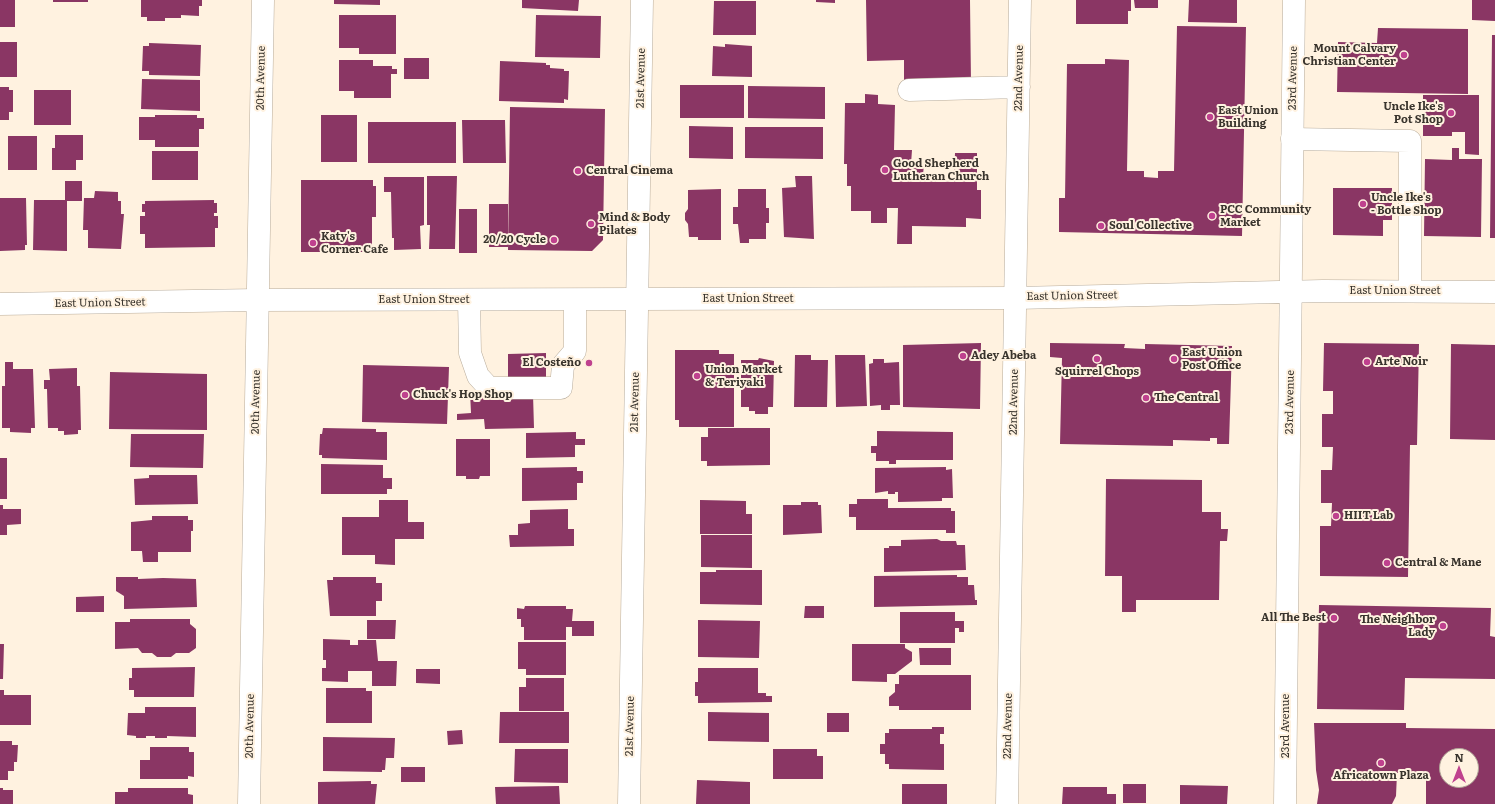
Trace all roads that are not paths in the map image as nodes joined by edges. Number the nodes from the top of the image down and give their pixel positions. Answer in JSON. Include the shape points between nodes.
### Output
{"nodes":[{"id":1,"x":263,"y":0,"type":"edge"},
{"id":2,"x":642,"y":0,"type":"edge"},
{"id":3,"x":1020,"y":0,"type":"edge"},
{"id":4,"x":1294,"y":0,"type":"edge"},
{"id":5,"x":1018,"y":87,"type":"junction"},
{"id":6,"x":909,"y":90,"type":"dead end"},
{"id":7,"x":1292,"y":139,"type":"junction"},
{"id":8,"x":1410,"y":291,"type":"junction"},
{"id":9,"x":1291,"y":292,"type":"junction"},
{"id":10,"x":1495,"y":292,"type":"edge"},
{"id":11,"x":1016,"y":298,"type":"junction"},
{"id":12,"x":257,"y":300,"type":"junction"},
{"id":13,"x":469,"y":300,"type":"junction"},
{"id":14,"x":575,"y":300,"type":"junction"},
{"id":15,"x":637,"y":300,"type":"junction"},
{"id":16,"x":0,"y":304,"type":"edge"},
{"id":17,"x":249,"y":804,"type":"edge"},
{"id":18,"x":629,"y":804,"type":"edge"},
{"id":19,"x":1007,"y":804,"type":"edge"},
{"id":20,"x":1285,"y":804,"type":"edge"}],
"edges":[{"from":1,"to":12,"type":"street","name":"20th Avenue"},
{"from":2,"to":15,"type":"street","name":"21st Avenue"},
{"from":3,"to":5,"type":"street","name":"22nd Avenue"},
{"from":4,"to":7,"type":"street","name":"23rd Avenue"},
{"from":5,"to":6,"type":"street"},
{"from":5,"to":11,"type":"street","name":"22nd Avenue"},
{"from":7,"to":8,"type":"street","via":[[1410,141]]},
{"from":7,"to":9,"type":"street","name":"23rd Avenue"},
{"from":8,"to":9,"type":"street","name":"East Union Street"},
{"from":8,"to":10,"type":"street","name":"East Union Street"},
{"from":9,"to":11,"type":"street","name":"East Union Street"},
{"from":9,"to":20,"type":"street","name":"23rd Avenue"},
{"from":11,"to":15,"type":"street","name":"East Union Street"},
{"from":11,"to":19,"type":"street","name":"22nd Avenue"},
{"from":12,"to":13,"type":"street","name":"East Union Street"},
{"from":12,"to":16,"type":"street","name":"East Union Street"},
{"from":12,"to":17,"type":"street","name":"20th Avenue"},
{"from":13,"to":14,"type":"street","name":"East Union Street"},
{"from":13,"to":14,"type":"street","via":[[470,353],[478,376],[489,388],[561,388],[563,365],[575,351]]},
{"from":14,"to":15,"type":"street","name":"East Union Street"},
{"from":15,"to":18,"type":"street","name":"21st Avenue"}]}
